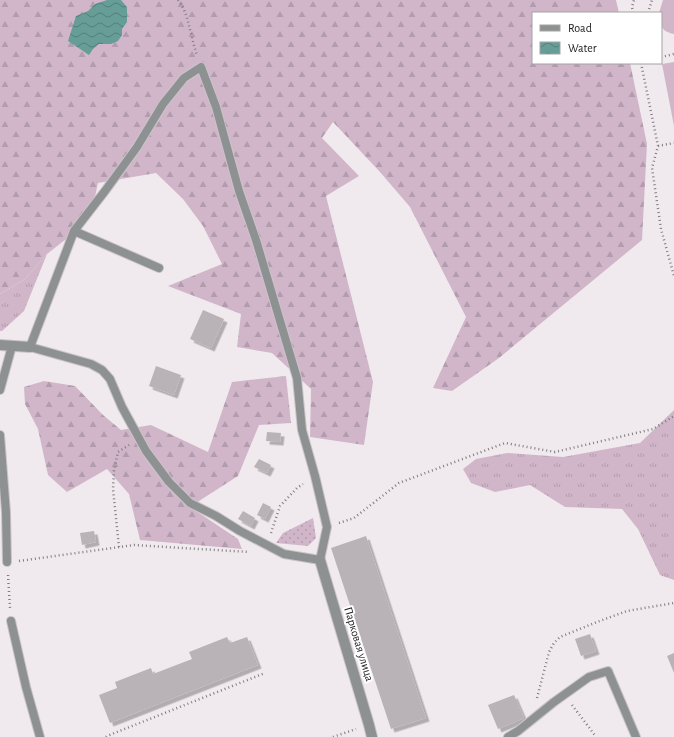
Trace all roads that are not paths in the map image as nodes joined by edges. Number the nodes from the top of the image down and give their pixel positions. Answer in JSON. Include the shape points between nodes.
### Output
{"nodes":[{"id":1,"x":74,"y":231,"type":"junction"},
{"id":2,"x":159,"y":268,"type":"dead end"},
{"id":3,"x":0,"y":345,"type":"edge"},
{"id":4,"x":12,"y":346,"type":"junction"},
{"id":5,"x":30,"y":347,"type":"junction"},
{"id":6,"x":0,"y":390,"type":"edge"},
{"id":7,"x":0,"y":435,"type":"edge"},
{"id":8,"x":320,"y":560,"type":"junction"},
{"id":9,"x":7,"y":562,"type":"road end"},
{"id":10,"x":11,"y":621,"type":"road end"},
{"id":11,"x":40,"y":737,"type":"edge"},
{"id":12,"x":372,"y":737,"type":"edge"},
{"id":13,"x":508,"y":737,"type":"edge"},
{"id":14,"x":636,"y":737,"type":"edge"}],
"edges":[{"from":1,"to":2,"type":"lane"},
{"from":1,"to":5,"type":"lane"},
{"from":1,"to":8,"type":"lane","via":[[137,147],[163,104],[184,78],[201,67],[216,107],[239,191],[297,378],[302,430],[327,527]]},
{"from":3,"to":4,"type":"street"},
{"from":4,"to":5,"type":"street"},
{"from":4,"to":6,"type":"lane"},
{"from":5,"to":8,"type":"lane","via":[[91,364],[102,370],[110,379],[146,451],[169,482],[190,503],[284,554]]},
{"from":7,"to":9,"type":"lane"},
{"from":8,"to":12,"type":"street","name":"Парковая улица"},
{"from":10,"to":11,"type":"lane"},
{"from":13,"to":14,"type":"lane","via":[[589,677],[608,671]]}]}
